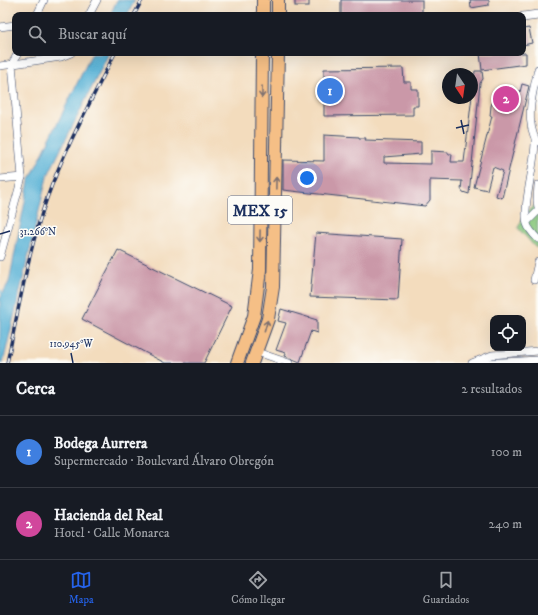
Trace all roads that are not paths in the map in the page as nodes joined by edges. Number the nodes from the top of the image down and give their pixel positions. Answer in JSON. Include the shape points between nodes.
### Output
{"nodes":[{"id":1,"x":44,"y":0,"type":"edge"},
{"id":2,"x":97,"y":0,"type":"edge"},
{"id":3,"x":263,"y":0,"type":"edge"},
{"id":4,"x":278,"y":0,"type":"edge"},
{"id":5,"x":38,"y":12,"type":"edge"},
{"id":6,"x":91,"y":12,"type":"edge"},
{"id":7,"x":262,"y":12,"type":"edge"},
{"id":8,"x":278,"y":12,"type":"edge"},
{"id":9,"x":538,"y":15,"type":"edge"},
{"id":10,"x":526,"y":17,"type":"edge"},
{"id":11,"x":12,"y":25,"type":"edge"},
{"id":12,"x":0,"y":27,"type":"edge"},
{"id":13,"x":16,"y":56,"type":"edge"},
{"id":14,"x":66,"y":56,"type":"edge"},
{"id":15,"x":262,"y":56,"type":"edge"},
{"id":16,"x":278,"y":56,"type":"edge"},
{"id":17,"x":12,"y":64,"type":"junction"},
{"id":18,"x":0,"y":66,"type":"edge"},
{"id":19,"x":538,"y":69,"type":"edge"},
{"id":20,"x":536,"y":142,"type":"edge"},
{"id":21,"x":22,"y":177,"type":"junction"},
{"id":22,"x":0,"y":180,"type":"edge"},
{"id":23,"x":538,"y":184,"type":"edge"},
{"id":24,"x":538,"y":209,"type":"edge"},
{"id":25,"x":527,"y":222,"type":"junction"},
{"id":26,"x":538,"y":239,"type":"edge"},
{"id":27,"x":0,"y":257,"type":"edge"},
{"id":28,"x":538,"y":262,"type":"edge"},
{"id":29,"x":534,"y":280,"type":"dead end"},
{"id":30,"x":538,"y":351,"type":"edge"},
{"id":31,"x":258,"y":352,"type":"junction"},
{"id":32,"x":538,"y":360,"type":"edge"},
{"id":33,"x":237,"y":363,"type":"edge"},
{"id":34,"x":252,"y":363,"type":"edge"},
{"id":35,"x":289,"y":363,"type":"edge"},
{"id":36,"x":472,"y":363,"type":"edge"},
{"id":37,"x":485,"y":363,"type":"edge"}],
"edges":[{"from":1,"to":5,"type":"street"},
{"from":2,"to":6,"type":"street"},
{"from":3,"to":7,"type":"highway"},
{"from":4,"to":8,"type":"highway"},
{"from":9,"to":10,"type":"street"},
{"from":11,"to":12,"type":"street"},
{"from":13,"to":17,"type":"street"},
{"from":14,"to":17,"type":"street"},
{"from":15,"to":33,"type":"highway","number":"MEX 15","one_way":true,"via":[[259,277],[254,316]]},
{"from":31,"to":16,"type":"highway","number":"MEX 15","one_way":true,"via":[[268,319],[273,287]]},
{"from":17,"to":18,"type":"street"},
{"from":17,"to":21,"type":"street"},
{"from":19,"to":20,"type":"street","via":[[530,118]]},
{"from":20,"to":25,"type":"street"},
{"from":21,"to":22,"type":"street"},
{"from":21,"to":27,"type":"street"},
{"from":23,"to":24,"type":"street"},
{"from":24,"to":25,"type":"street"},
{"from":25,"to":26,"type":"street"},
{"from":28,"to":29,"type":"street"},
{"from":30,"to":36,"type":"street","via":[[492,355]]},
{"from":31,"to":34,"type":"highway","number":"MEX 15"},
{"from":31,"to":35,"type":"street"},
{"from":32,"to":37,"type":"street"}]}
